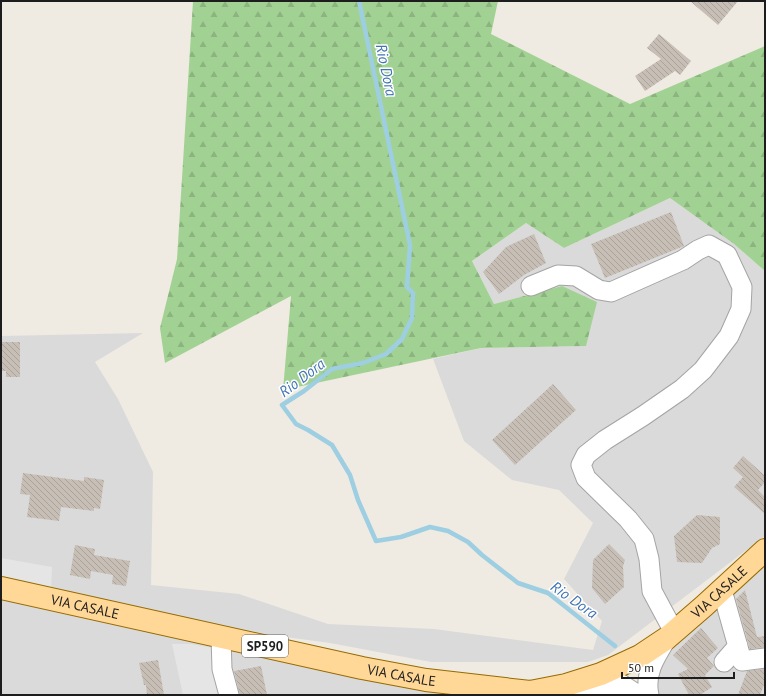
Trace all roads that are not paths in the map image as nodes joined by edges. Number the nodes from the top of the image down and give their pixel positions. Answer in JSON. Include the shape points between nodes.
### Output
{"nodes":[{"id":1,"x":531,"y":286,"type":"dead end"},
{"id":2,"x":765,"y":550,"type":"edge"},
{"id":3,"x":15,"y":589,"type":"edge"},
{"id":4,"x":722,"y":590,"type":"junction"},
{"id":5,"x":670,"y":635,"type":"junction"},
{"id":6,"x":221,"y":637,"type":"junction"},
{"id":7,"x":738,"y":646,"type":"junction"},
{"id":8,"x":765,"y":658,"type":"edge"},
{"id":9,"x":724,"y":662,"type":"dead end"},
{"id":10,"x":600,"y":674,"type":"junction"},
{"id":11,"x":530,"y":692,"type":"junction"},
{"id":12,"x":229,"y":695,"type":"edge"},
{"id":13,"x":553,"y":695,"type":"edge"},
{"id":14,"x":558,"y":695,"type":"edge"},
{"id":15,"x":610,"y":695,"type":"edge"},
{"id":16,"x":638,"y":695,"type":"edge"},
{"id":17,"x":649,"y":695,"type":"edge"}],
"edges":[{"from":1,"to":5,"type":"street","via":[[558,275],[576,276],[599,290],[611,292],[709,246],[728,255],[742,287],[741,309],[728,336],[703,370],[682,389],[605,440],[586,455],[581,465],[586,478],[628,519],[644,539],[652,591]]},
{"from":2,"to":4,"type":"main road","name":"VIA CASALE","number":"SP590"},
{"from":3,"to":6,"type":"main road","name":"VIA CASALE","number":"SP590","via":[[188,636]]},
{"from":4,"to":5,"type":"main road","name":"VIA CASALE","number":"SP590"},
{"from":4,"to":7,"type":"street"},
{"from":5,"to":10,"type":"main road","name":"VIA CASALE","number":"SP590","via":[[640,656]]},
{"from":5,"to":17,"type":"street","via":[[647,677]]},
{"from":6,"to":11,"type":"main road","name":"VIA CASALE","number":"SP590","via":[[426,680]]},
{"from":6,"to":12,"type":"street","via":[[222,668]]},
{"from":7,"to":8,"type":"street","via":[[742,661]]},
{"from":7,"to":9,"type":"street"},
{"from":10,"to":11,"type":"main road","name":"VIA CASALE","number":"SP590","via":[[566,685]]},
{"from":10,"to":16,"type":"street"},
{"from":11,"to":13,"type":"street"},
{"from":14,"to":15,"type":"street","via":[[585,690]]}]}
